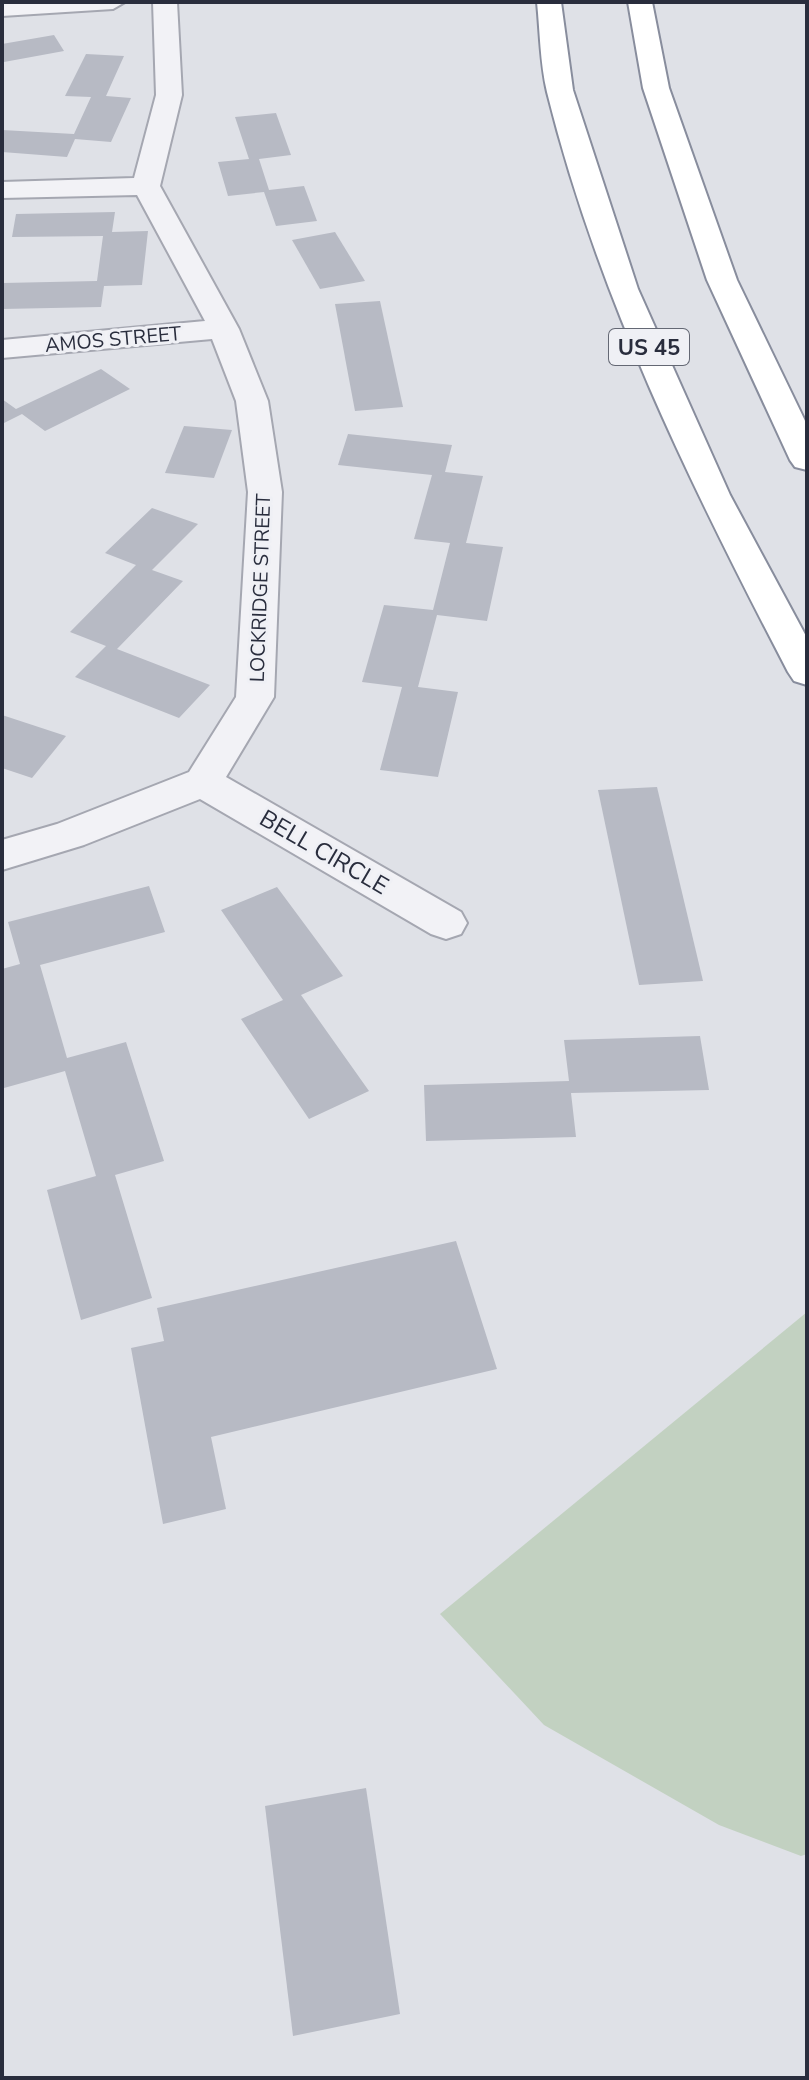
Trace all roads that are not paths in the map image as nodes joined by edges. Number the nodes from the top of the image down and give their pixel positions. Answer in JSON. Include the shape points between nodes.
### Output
{"nodes":[{"id":1,"x":113,"y":2,"type":"edge"},
{"id":2,"x":165,"y":2,"type":"edge"},
{"id":3,"x":549,"y":2,"type":"edge"},
{"id":4,"x":640,"y":2,"type":"edge"},
{"id":5,"x":2,"y":9,"type":"edge"},
{"id":6,"x":146,"y":186,"type":"junction"},
{"id":7,"x":2,"y":190,"type":"edge"},
{"id":8,"x":224,"y":329,"type":"junction"},
{"id":9,"x":2,"y":349,"type":"edge"},
{"id":10,"x":807,"y":460,"type":"edge"},
{"id":11,"x":807,"y":672,"type":"edge"},
{"id":12,"x":203,"y":782,"type":"junction"},
{"id":13,"x":2,"y":855,"type":"edge"},
{"id":14,"x":446,"y":923,"type":"dead end"}],
"edges":[{"from":1,"to":5,"type":"street"},
{"from":2,"to":6,"type":"street","via":[[169,95]]},
{"from":3,"to":11,"type":"highway","number":"US 45","via":[[560,90],[623,289],[713,495]]},
{"from":4,"to":10,"type":"highway","via":[[656,88],[722,280]]},
{"from":6,"to":7,"type":"street"},
{"from":6,"to":8,"type":"street","name":"LOCKRIDGE STREET"},
{"from":8,"to":9,"type":"street","name":"AMOS STREET"},
{"from":8,"to":12,"type":"street","name":"LOCKRIDGE STREET","via":[[252,401],[265,492],[255,697]]},
{"from":12,"to":13,"type":"street","via":[[70,835]]},
{"from":12,"to":14,"type":"street","name":"BELL CIRCLE"}]}
